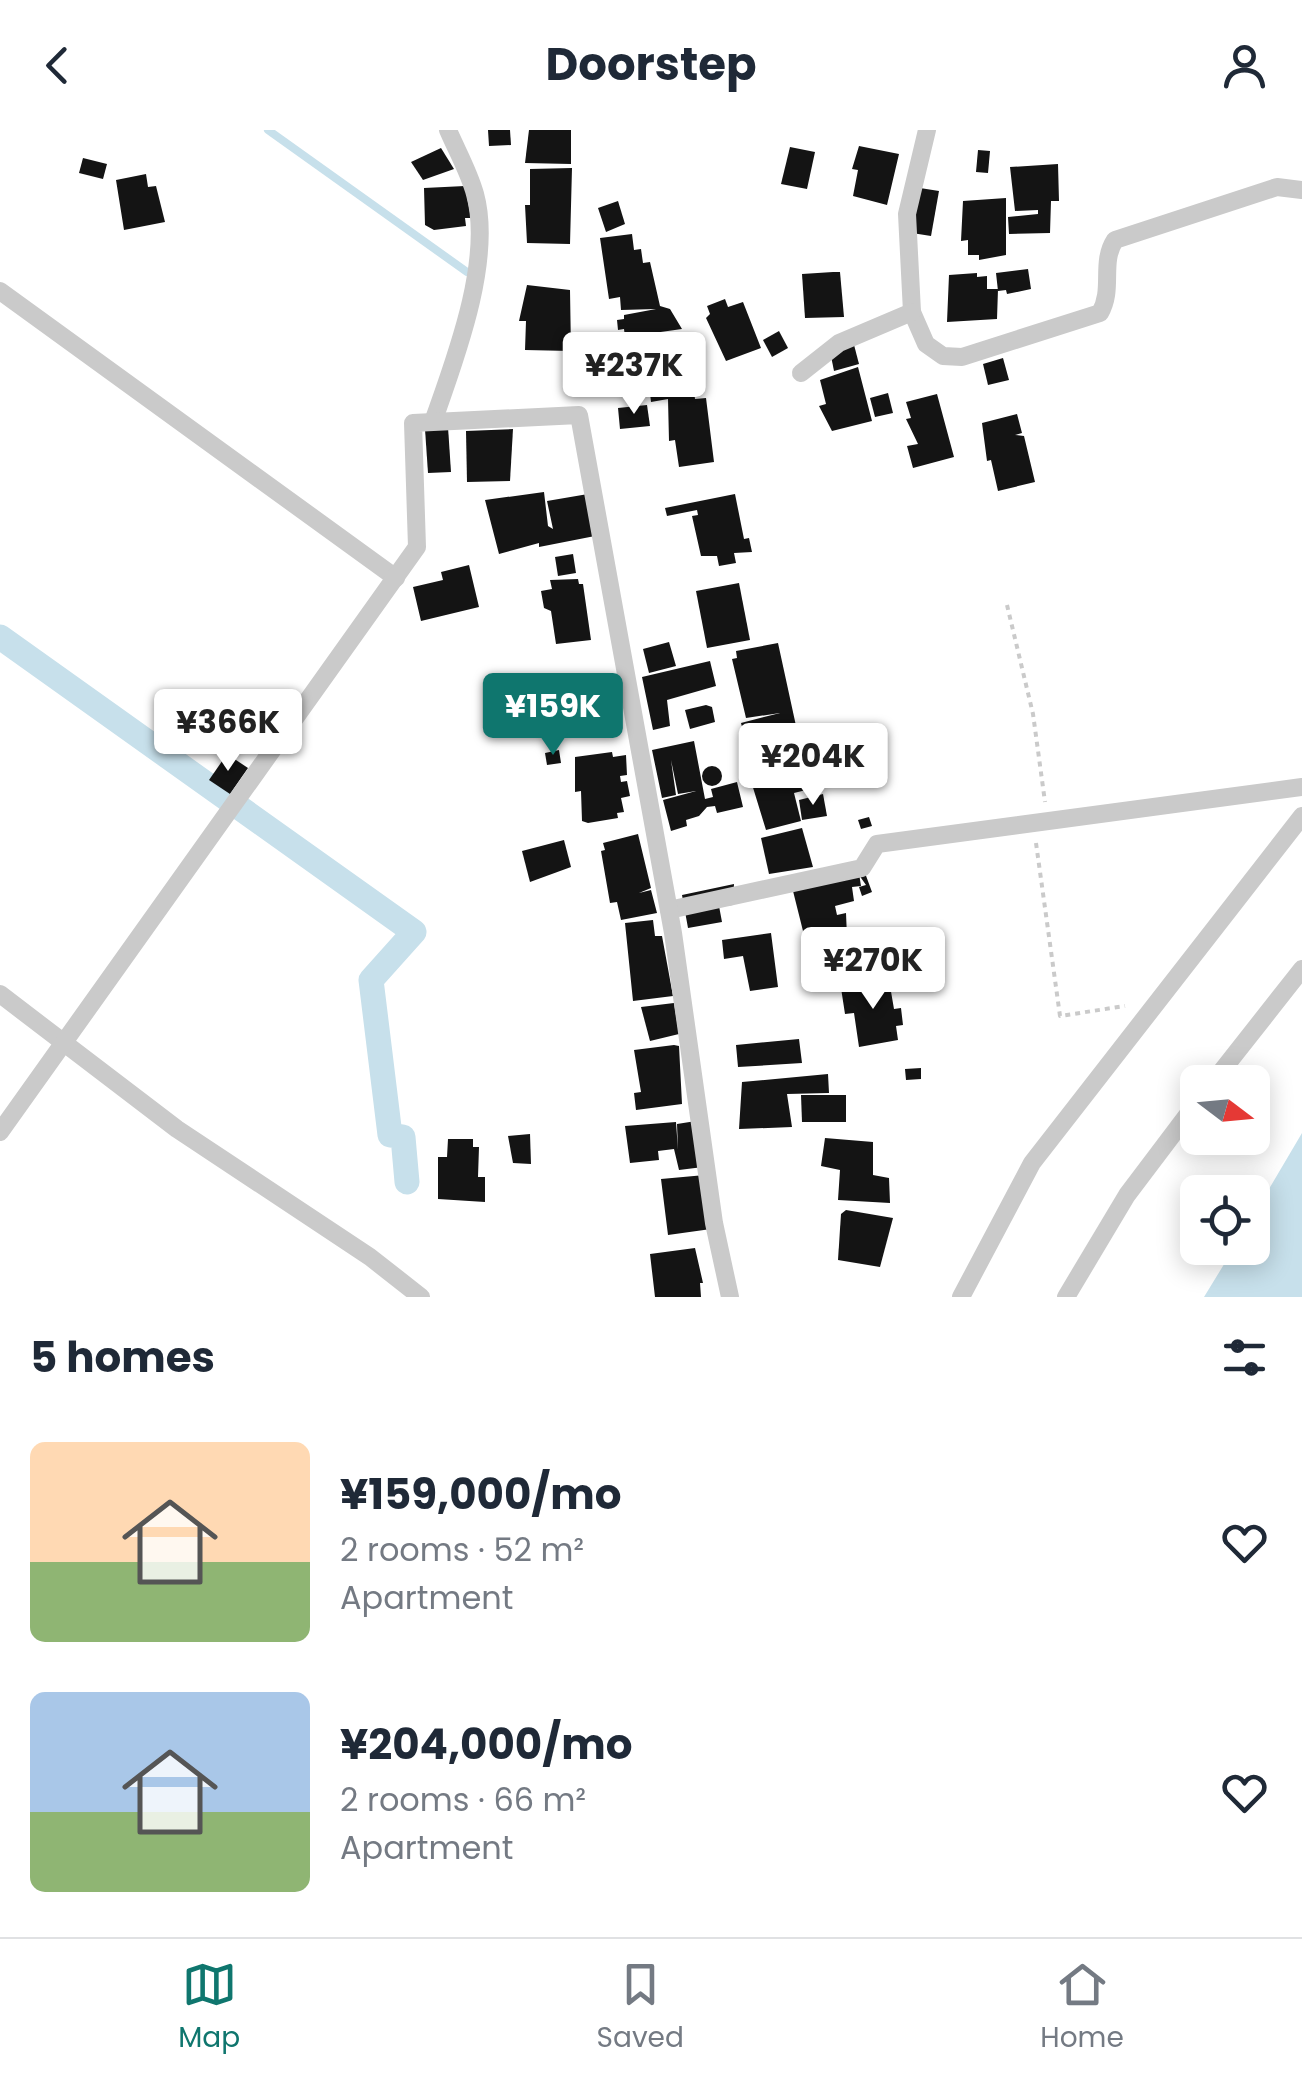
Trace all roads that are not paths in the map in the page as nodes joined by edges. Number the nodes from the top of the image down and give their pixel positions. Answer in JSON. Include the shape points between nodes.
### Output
{"nodes":[{"id":1,"x":448,"y":130,"type":"edge"},
{"id":2,"x":927,"y":130,"type":"edge"},
{"id":3,"x":1302,"y":190,"type":"edge"},
{"id":4,"x":0,"y":291,"type":"edge"},
{"id":5,"x":912,"y":312,"type":"junction"},
{"id":6,"x":801,"y":372,"type":"dead end"},
{"id":7,"x":434,"y":420,"type":"junction"},
{"id":8,"x":396,"y":578,"type":"junction"},
{"id":9,"x":1302,"y":787,"type":"edge"},
{"id":10,"x":1302,"y":816,"type":"edge"},
{"id":11,"x":669,"y":910,"type":"junction"},
{"id":12,"x":1302,"y":969,"type":"edge"},
{"id":13,"x":0,"y":994,"type":"edge"},
{"id":14,"x":65,"y":1040,"type":"junction"},
{"id":15,"x":1226,"y":1065,"type":"edge"},
{"id":16,"x":1180,"y":1125,"type":"edge"},
{"id":17,"x":0,"y":1132,"type":"edge"},
{"id":18,"x":422,"y":1297,"type":"edge"},
{"id":19,"x":730,"y":1297,"type":"edge"},
{"id":20,"x":961,"y":1297,"type":"edge"},
{"id":21,"x":1066,"y":1297,"type":"edge"}],
"edges":[{"from":1,"to":7,"type":"street","via":[[476,195],[481,244]]},
{"from":2,"to":5,"type":"street","via":[[907,214]]},
{"from":3,"to":5,"type":"street","via":[[1277,188],[1115,240],[1106,254],[1108,300],[1100,313],[962,357],[943,356],[926,344]]},
{"from":4,"to":8,"type":"street"},
{"from":5,"to":6,"type":"street","via":[[839,343]]},
{"from":7,"to":8,"type":"street","via":[[413,424],[418,547]]},
{"from":7,"to":11,"type":"street","via":[[579,415]]},
{"from":8,"to":14,"type":"street"},
{"from":9,"to":11,"type":"street","via":[[877,844],[862,868]]},
{"from":10,"to":20,"type":"street","via":[[1032,1164]]},
{"from":11,"to":19,"type":"street"},
{"from":12,"to":15,"type":"street"},
{"from":13,"to":14,"type":"street"},
{"from":14,"to":17,"type":"street"},
{"from":14,"to":18,"type":"street","via":[[177,1130]]},
{"from":16,"to":21,"type":"street","via":[[1127,1194]]}]}
